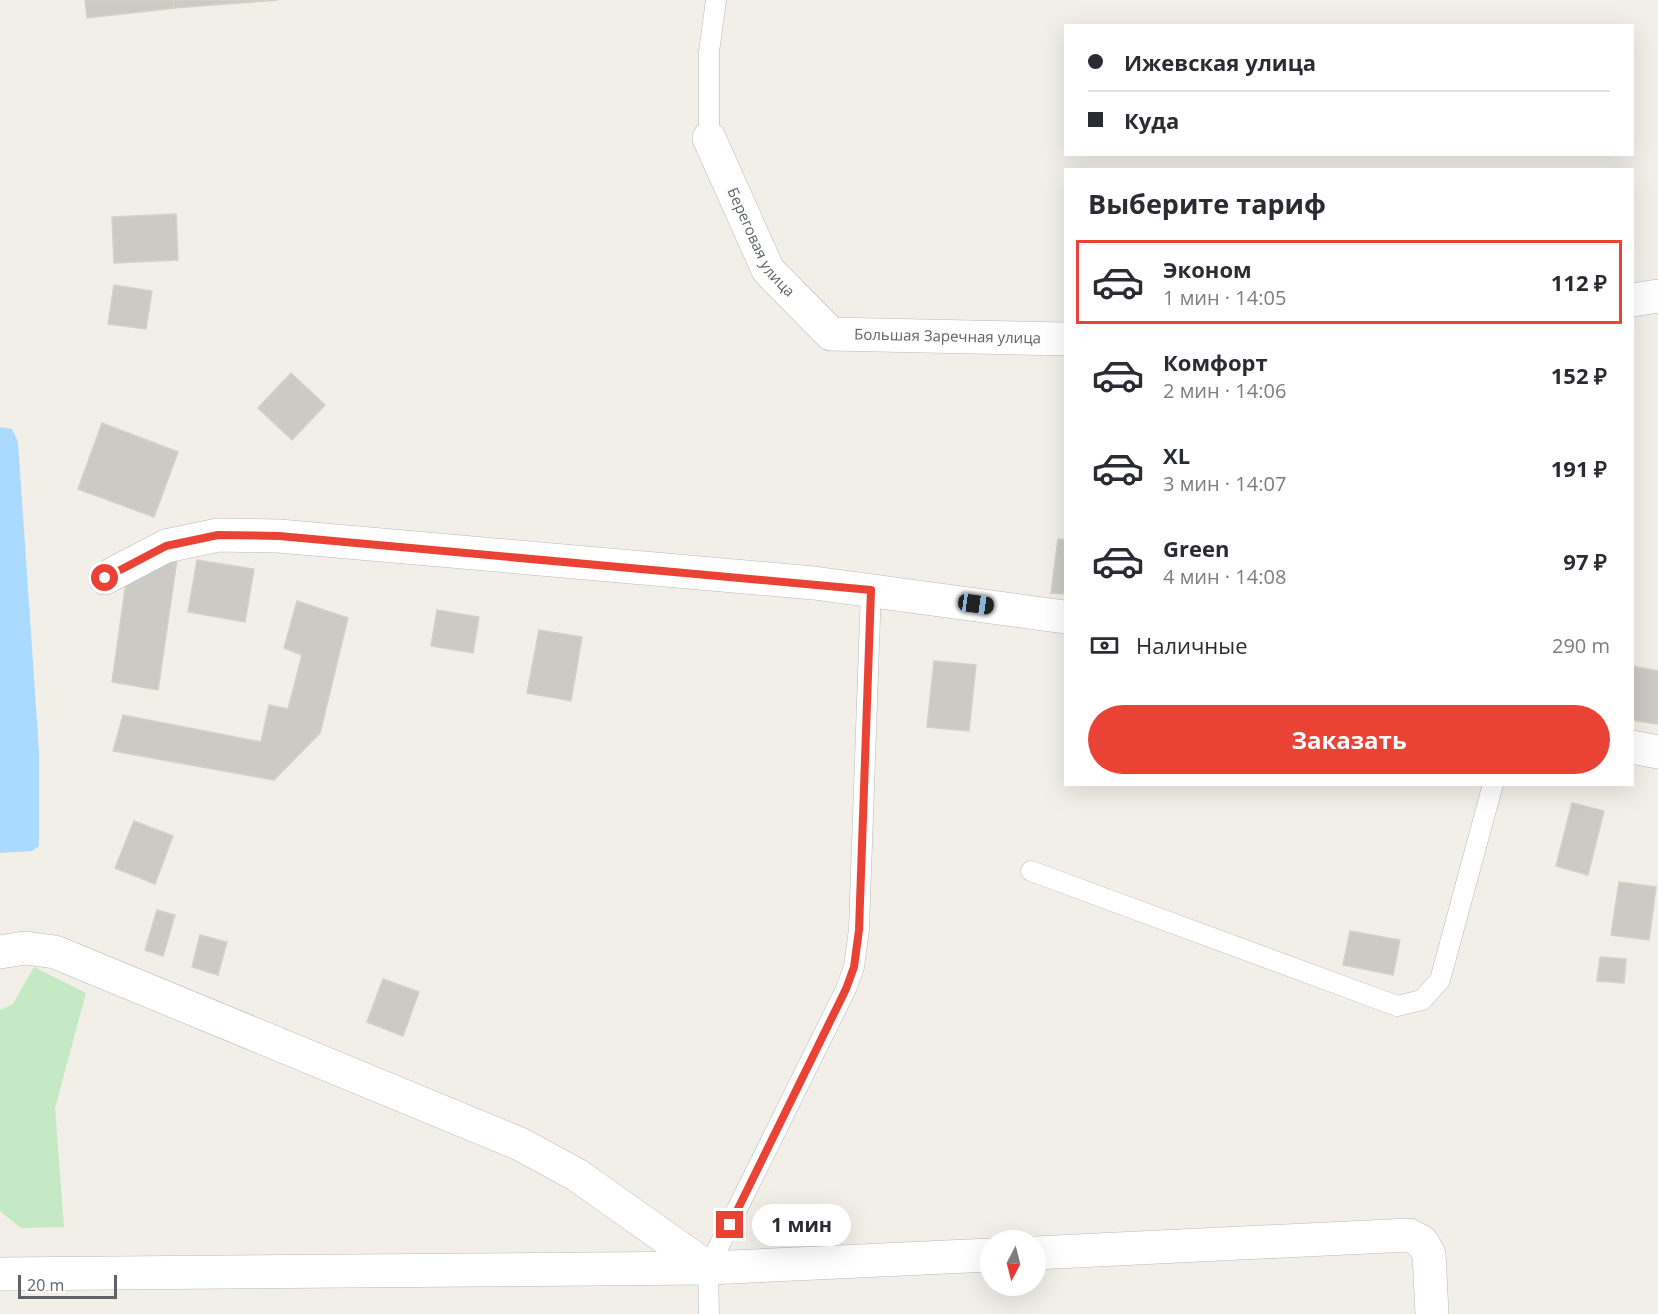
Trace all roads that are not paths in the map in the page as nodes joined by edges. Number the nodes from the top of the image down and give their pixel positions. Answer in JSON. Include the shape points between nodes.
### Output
{"nodes":[{"id":1,"x":716,"y":0,"type":"edge"},
{"id":2,"x":709,"y":138,"type":"joint"},
{"id":3,"x":1658,"y":296,"type":"edge"},
{"id":4,"x":1634,"y":300,"type":"edge"},
{"id":5,"x":831,"y":334,"type":"joint"},
{"id":6,"x":1064,"y":339,"type":"edge"},
{"id":7,"x":105,"y":578,"type":"dead end"},
{"id":8,"x":871,"y":590,"type":"junction"},
{"id":9,"x":1064,"y":618,"type":"edge"},
{"id":10,"x":1634,"y":747,"type":"edge"},
{"id":11,"x":1658,"y":752,"type":"edge"},
{"id":12,"x":1492,"y":786,"type":"edge"},
{"id":13,"x":1031,"y":871,"type":"dead end"},
{"id":14,"x":0,"y":952,"type":"edge"},
{"id":15,"x":1046,"y":1252,"type":"edge"},
{"id":16,"x":980,"y":1255,"type":"edge"},
{"id":17,"x":708,"y":1268,"type":"junction"},
{"id":18,"x":0,"y":1274,"type":"edge"},
{"id":19,"x":709,"y":1314,"type":"edge"},
{"id":20,"x":1432,"y":1314,"type":"edge"}],
"edges":[{"from":1,"to":2,"type":"lane","via":[[709,52]]},
{"from":2,"to":5,"type":"street","name":"Береговая улица","via":[[768,270]]},
{"from":3,"to":4,"type":"street"},
{"from":5,"to":6,"type":"street","name":"Большая Заречная улица"},
{"from":7,"to":8,"type":"street","via":[[166,546],[218,535],[279,536]]},
{"from":8,"to":9,"type":"street"},
{"from":8,"to":17,"type":"lane","via":[[859,930],[854,967]]},
{"from":10,"to":11,"type":"street"},
{"from":12,"to":13,"type":"lane","via":[[1440,980],[1422,1000],[1397,1006]]},
{"from":14,"to":17,"type":"street","via":[[25,948],[55,952],[520,1144],[577,1175]]},
{"from":15,"to":20,"type":"street","via":[[1409,1235],[1422,1242],[1429,1254]]},
{"from":16,"to":17,"type":"street"},
{"from":17,"to":18,"type":"street"},
{"from":17,"to":19,"type":"lane"}]}
